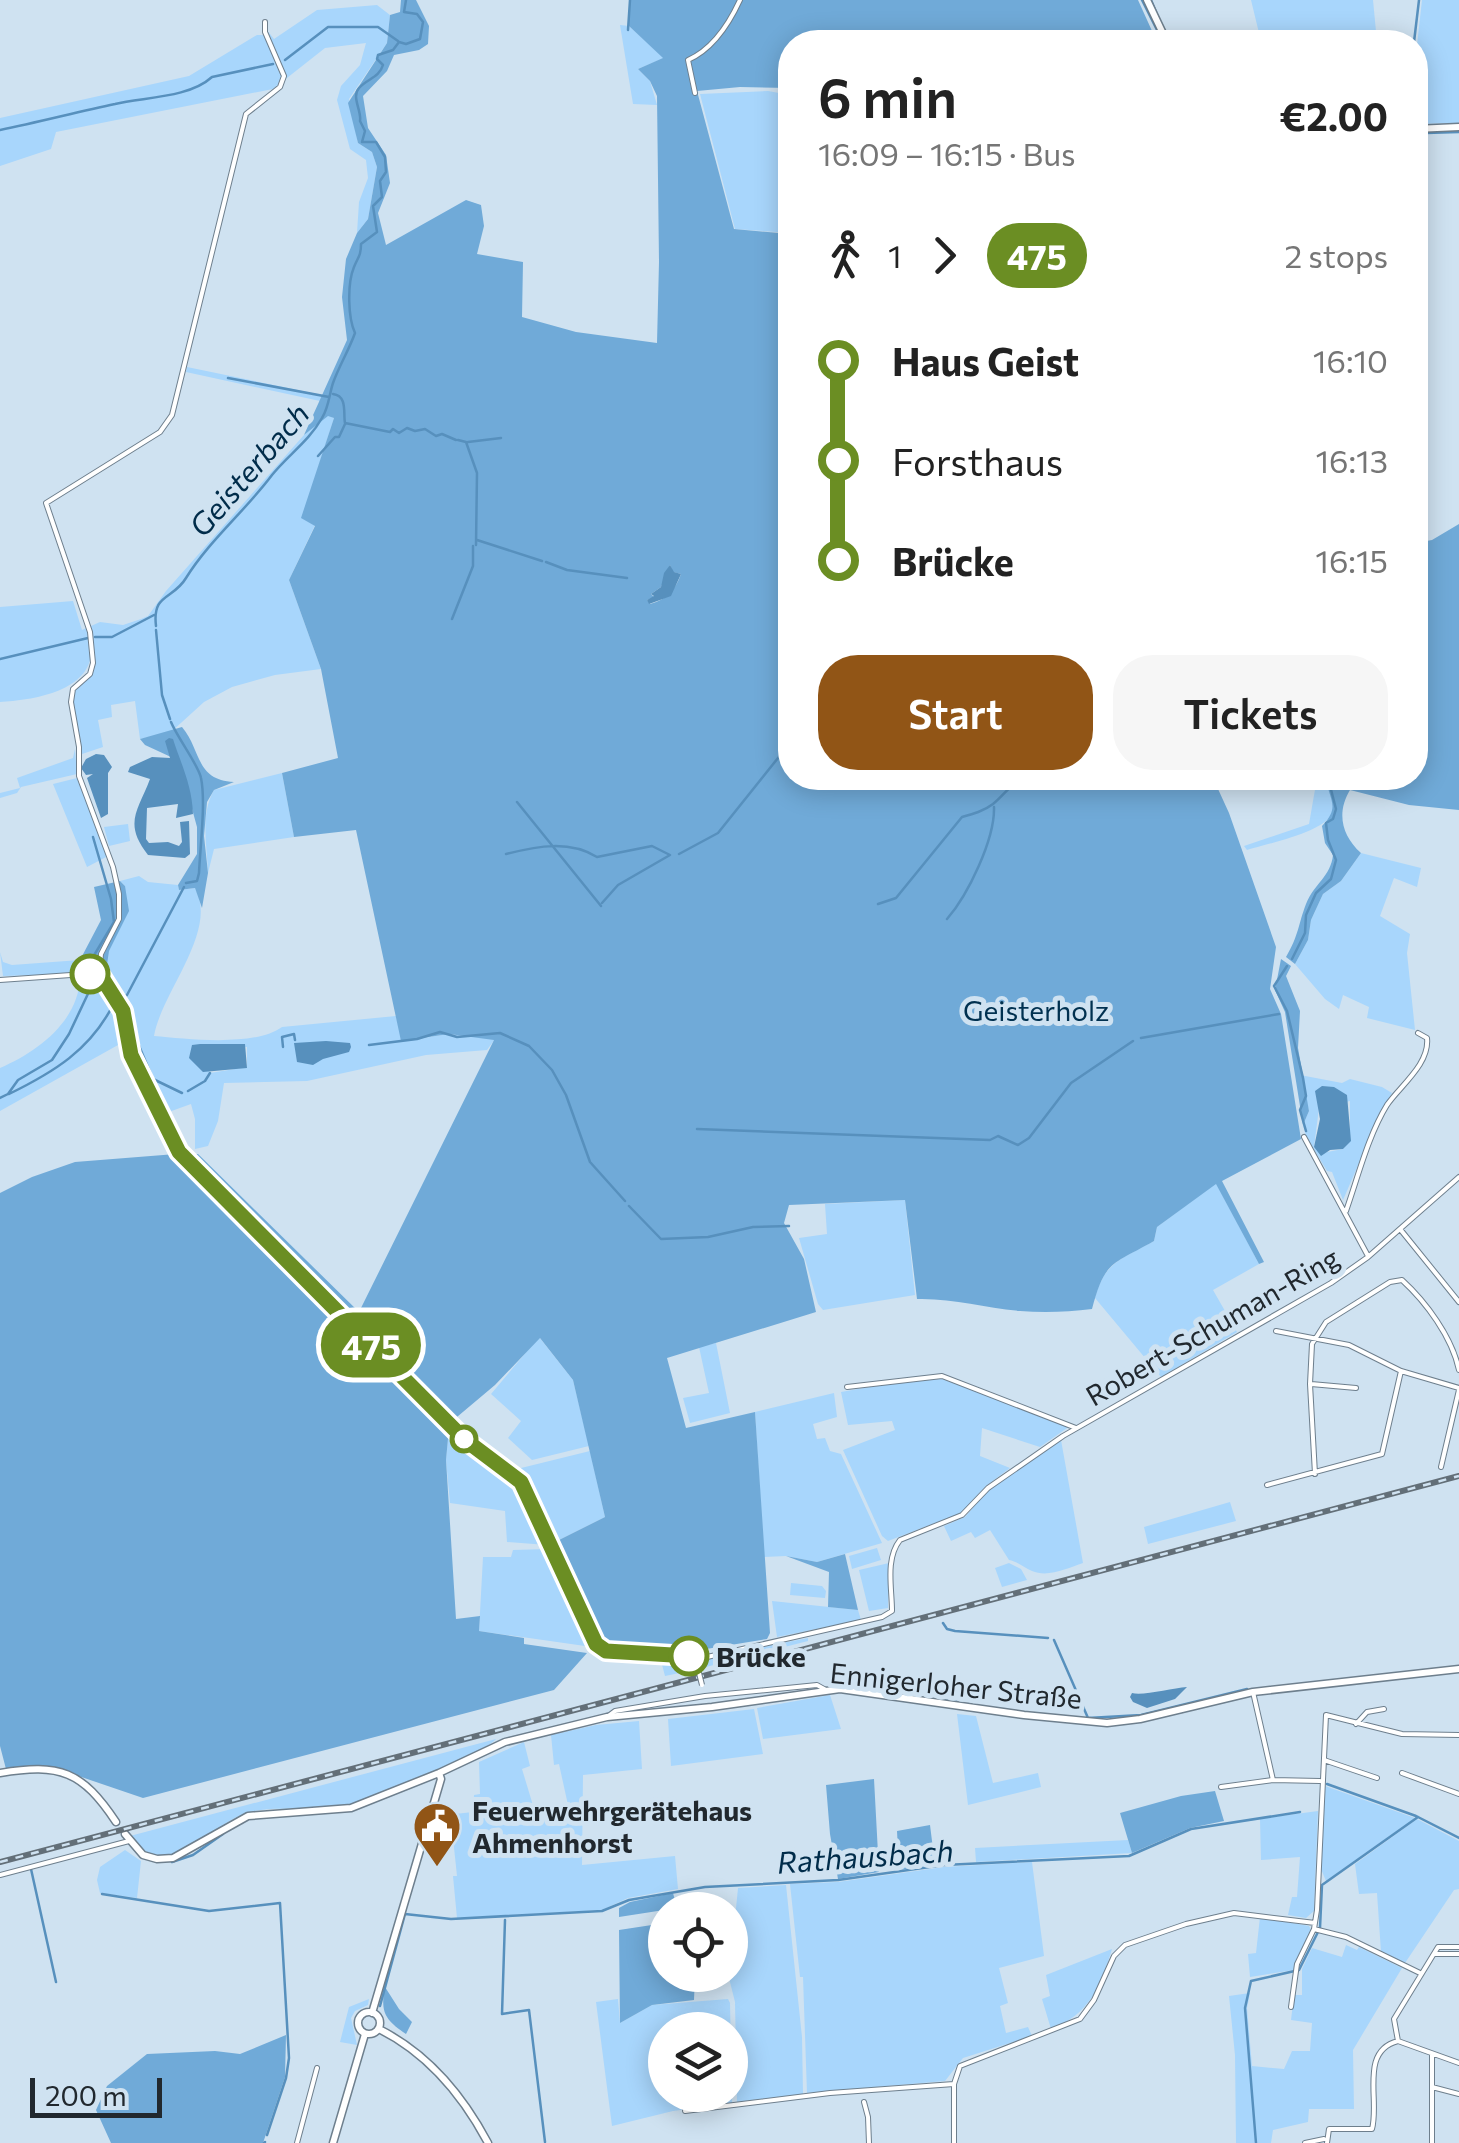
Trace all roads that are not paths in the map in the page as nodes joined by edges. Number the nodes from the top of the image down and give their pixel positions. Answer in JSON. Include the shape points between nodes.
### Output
{"nodes":[{"id":1,"x":740,"y":0,"type":"edge"},
{"id":2,"x":1147,"y":0,"type":"edge"},
{"id":3,"x":264,"y":22,"type":"dead end"},
{"id":4,"x":1161,"y":30,"type":"edge"},
{"id":5,"x":695,"y":94,"type":"dead end"},
{"id":6,"x":1459,"y":127,"type":"edge"},
{"id":7,"x":1428,"y":128,"type":"edge"},
{"id":8,"x":95,"y":973,"type":"junction"},
{"id":9,"x":0,"y":980,"type":"edge"},
{"id":10,"x":1418,"y":1033,"type":"dead end"},
{"id":11,"x":1304,"y":1137,"type":"dead end"},
{"id":12,"x":1459,"y":1177,"type":"edge"},
{"id":13,"x":1346,"y":1211,"type":"junction"},
{"id":14,"x":1400,"y":1230,"type":"junction"},
{"id":15,"x":1368,"y":1257,"type":"junction"},
{"id":16,"x":1459,"y":1302,"type":"edge"},
{"id":17,"x":1276,"y":1331,"type":"dead end"},
{"id":18,"x":1316,"y":1337,"type":"junction"},
{"id":19,"x":1400,"y":1370,"type":"junction"},
{"id":20,"x":1459,"y":1370,"type":"edge"},
{"id":21,"x":1310,"y":1384,"type":"junction"},
{"id":22,"x":848,"y":1387,"type":"dead end"},
{"id":23,"x":1356,"y":1388,"type":"dead end"},
{"id":24,"x":1459,"y":1389,"type":"edge"},
{"id":25,"x":1076,"y":1428,"type":"junction"},
{"id":26,"x":1441,"y":1468,"type":"dead end"},
{"id":27,"x":1315,"y":1474,"type":"junction"},
{"id":28,"x":1267,"y":1485,"type":"dead end"},
{"id":29,"x":694,"y":1660,"type":"junction"},
{"id":30,"x":1459,"y":1669,"type":"edge"},
{"id":31,"x":826,"y":1690,"type":"junction"},
{"id":32,"x":1254,"y":1692,"type":"junction"},
{"id":33,"x":705,"y":1696,"type":"junction"},
{"id":34,"x":1384,"y":1709,"type":"dead end"},
{"id":35,"x":606,"y":1717,"type":"junction"},
{"id":36,"x":1356,"y":1724,"type":"junction"},
{"id":37,"x":1459,"y":1735,"type":"edge"},
{"id":38,"x":1324,"y":1760,"type":"junction"},
{"id":39,"x":0,"y":1773,"type":"edge"},
{"id":40,"x":439,"y":1773,"type":"junction"},
{"id":41,"x":1402,"y":1774,"type":"dead end"},
{"id":42,"x":1377,"y":1778,"type":"dead end"},
{"id":43,"x":1273,"y":1780,"type":"junction"},
{"id":44,"x":1322,"y":1781,"type":"junction"},
{"id":45,"x":1221,"y":1787,"type":"dead end"},
{"id":46,"x":1459,"y":1794,"type":"edge"},
{"id":47,"x":116,"y":1822,"type":"dead end"},
{"id":48,"x":127,"y":1838,"type":"joint"},
{"id":49,"x":0,"y":1875,"type":"edge"},
{"id":50,"x":1315,"y":1926,"type":"junction"},
{"id":51,"x":1459,"y":1951,"type":"edge"},
{"id":52,"x":1421,"y":1974,"type":"junction"},
{"id":53,"x":1291,"y":2007,"type":"dead end"},
{"id":54,"x":372,"y":2013,"type":"junction"},
{"id":55,"x":378,"y":2029,"type":"junction"},
{"id":56,"x":365,"y":2034,"type":"junction"},
{"id":57,"x":1398,"y":2042,"type":"junction"},
{"id":58,"x":1432,"y":2055,"type":"junction"},
{"id":59,"x":1459,"y":2063,"type":"edge"},
{"id":60,"x":317,"y":2068,"type":"dead end"},
{"id":61,"x":954,"y":2084,"type":"junction"},
{"id":62,"x":1432,"y":2087,"type":"junction"},
{"id":63,"x":1459,"y":2094,"type":"edge"},
{"id":64,"x":864,"y":2102,"type":"dead end"},
{"id":65,"x":748,"y":2103,"type":"edge"},
{"id":66,"x":1326,"y":2141,"type":"edge"},
{"id":67,"x":297,"y":2143,"type":"edge"},
{"id":68,"x":332,"y":2143,"type":"edge"},
{"id":69,"x":488,"y":2143,"type":"edge"},
{"id":70,"x":869,"y":2143,"type":"edge"},
{"id":71,"x":954,"y":2143,"type":"edge"},
{"id":72,"x":1305,"y":2143,"type":"edge"},
{"id":73,"x":1432,"y":2143,"type":"edge"}],
"edges":[{"from":1,"to":5,"type":"street","via":[[730,23],[688,60]]},
{"from":2,"to":4,"type":"main road"},
{"from":3,"to":8,"type":"street","via":[[284,76],[246,114],[172,415],[160,432],[46,503],[90,632],[94,663],[73,689],[72,702],[79,776],[119,894],[119,919]]},
{"from":6,"to":7,"type":"main road"},
{"from":8,"to":9,"type":"street"},
{"from":8,"to":29,"type":"street","via":[[123,1011],[131,1055],[179,1152],[464,1439],[521,1482],[596,1644],[606,1651]]},
{"from":10,"to":13,"type":"street","name":"Robert-Schuman-Ring","via":[[1428,1047],[1384,1110]]},
{"from":11,"to":13,"type":"street","name":"Robert-Schuman-Ring"},
{"from":12,"to":14,"type":"street","name":"Robert-Schuman-Ring"},
{"from":13,"to":15,"type":"street","name":"Robert-Schuman-Ring"},
{"from":14,"to":15,"type":"street","name":"Robert-Schuman-Ring"},
{"from":14,"to":16,"type":"street"},
{"from":15,"to":25,"type":"street","name":"Robert-Schuman-Ring"},
{"from":17,"to":18,"type":"street"},
{"from":18,"to":19,"type":"street"},
{"from":18,"to":20,"type":"street","via":[[1326,1322],[1402,1280],[1438,1325]]},
{"from":18,"to":21,"type":"street"},
{"from":19,"to":24,"type":"street"},
{"from":19,"to":27,"type":"street","via":[[1382,1454]]},
{"from":21,"to":23,"type":"street"},
{"from":21,"to":27,"type":"street"},
{"from":22,"to":25,"type":"street","name":"Robert-Schuman-Ring","via":[[942,1376]]},
{"from":24,"to":26,"type":"street"},
{"from":25,"to":29,"type":"street","name":"Robert-Schuman-Ring","via":[[988,1488],[962,1515],[900,1540],[891,1560],[892,1611]]},
{"from":27,"to":28,"type":"street"},
{"from":29,"to":33,"type":"street","bridge":true},
{"from":30,"to":32,"type":"main road","name":"Ennigerloher Straße"},
{"from":31,"to":32,"type":"main road","name":"Ennigerloher Straße","via":[[1107,1723]]},
{"from":31,"to":33,"type":"street","via":[[817,1685]]},
{"from":31,"to":35,"type":"main road","name":"Ennigerloher Straße"},
{"from":32,"to":43,"type":"street"},
{"from":33,"to":35,"type":"street"},
{"from":34,"to":36,"type":"street","via":[[1367,1712]]},
{"from":35,"to":40,"type":"main road","name":"Ennigerloher Straße","via":[[505,1742]]},
{"from":36,"to":37,"type":"street"},
{"from":36,"to":38,"type":"street","via":[[1326,1715]]},
{"from":38,"to":42,"type":"street"},
{"from":38,"to":44,"type":"street"},
{"from":39,"to":47,"type":"main road","via":[[40,1769],[74,1776],[93,1789]]},
{"from":40,"to":48,"type":"main road","name":"Ennigerloher Straße","via":[[340,1810],[248,1816],[173,1858],[150,1857]]},
{"from":40,"to":54,"type":"main road"},
{"from":41,"to":46,"type":"street"},
{"from":43,"to":44,"type":"street"},
{"from":43,"to":45,"type":"street"},
{"from":44,"to":50,"type":"street"},
{"from":48,"to":49,"type":"street"},
{"from":50,"to":52,"type":"street"},
{"from":50,"to":53,"type":"street","via":[[1297,1964]]},
{"from":50,"to":61,"type":"street","via":[[1234,1913],[1126,1945],[1080,2019],[965,2062]]},
{"from":51,"to":52,"type":"street","via":[[1438,1948]]},
{"from":52,"to":57,"type":"street","via":[[1394,2019]]},
{"from":54,"to":55,"type":"main road"},
{"from":54,"to":56,"type":"main road","via":[[358,2022]]},
{"from":55,"to":56,"type":"main road"},
{"from":55,"to":69,"type":"main road","via":[[448,2084]]},
{"from":56,"to":68,"type":"main road"},
{"from":57,"to":58,"type":"street"},
{"from":57,"to":66,"type":"street","via":[[1376,2056],[1372,2128],[1329,2129]]},
{"from":58,"to":59,"type":"street"},
{"from":58,"to":62,"type":"street"},
{"from":60,"to":67,"type":"street"},
{"from":61,"to":65,"type":"street"},
{"from":61,"to":71,"type":"street"},
{"from":62,"to":63,"type":"street"},
{"from":62,"to":73,"type":"street"},
{"from":64,"to":70,"type":"street"},
{"from":66,"to":72,"type":"street"}]}
